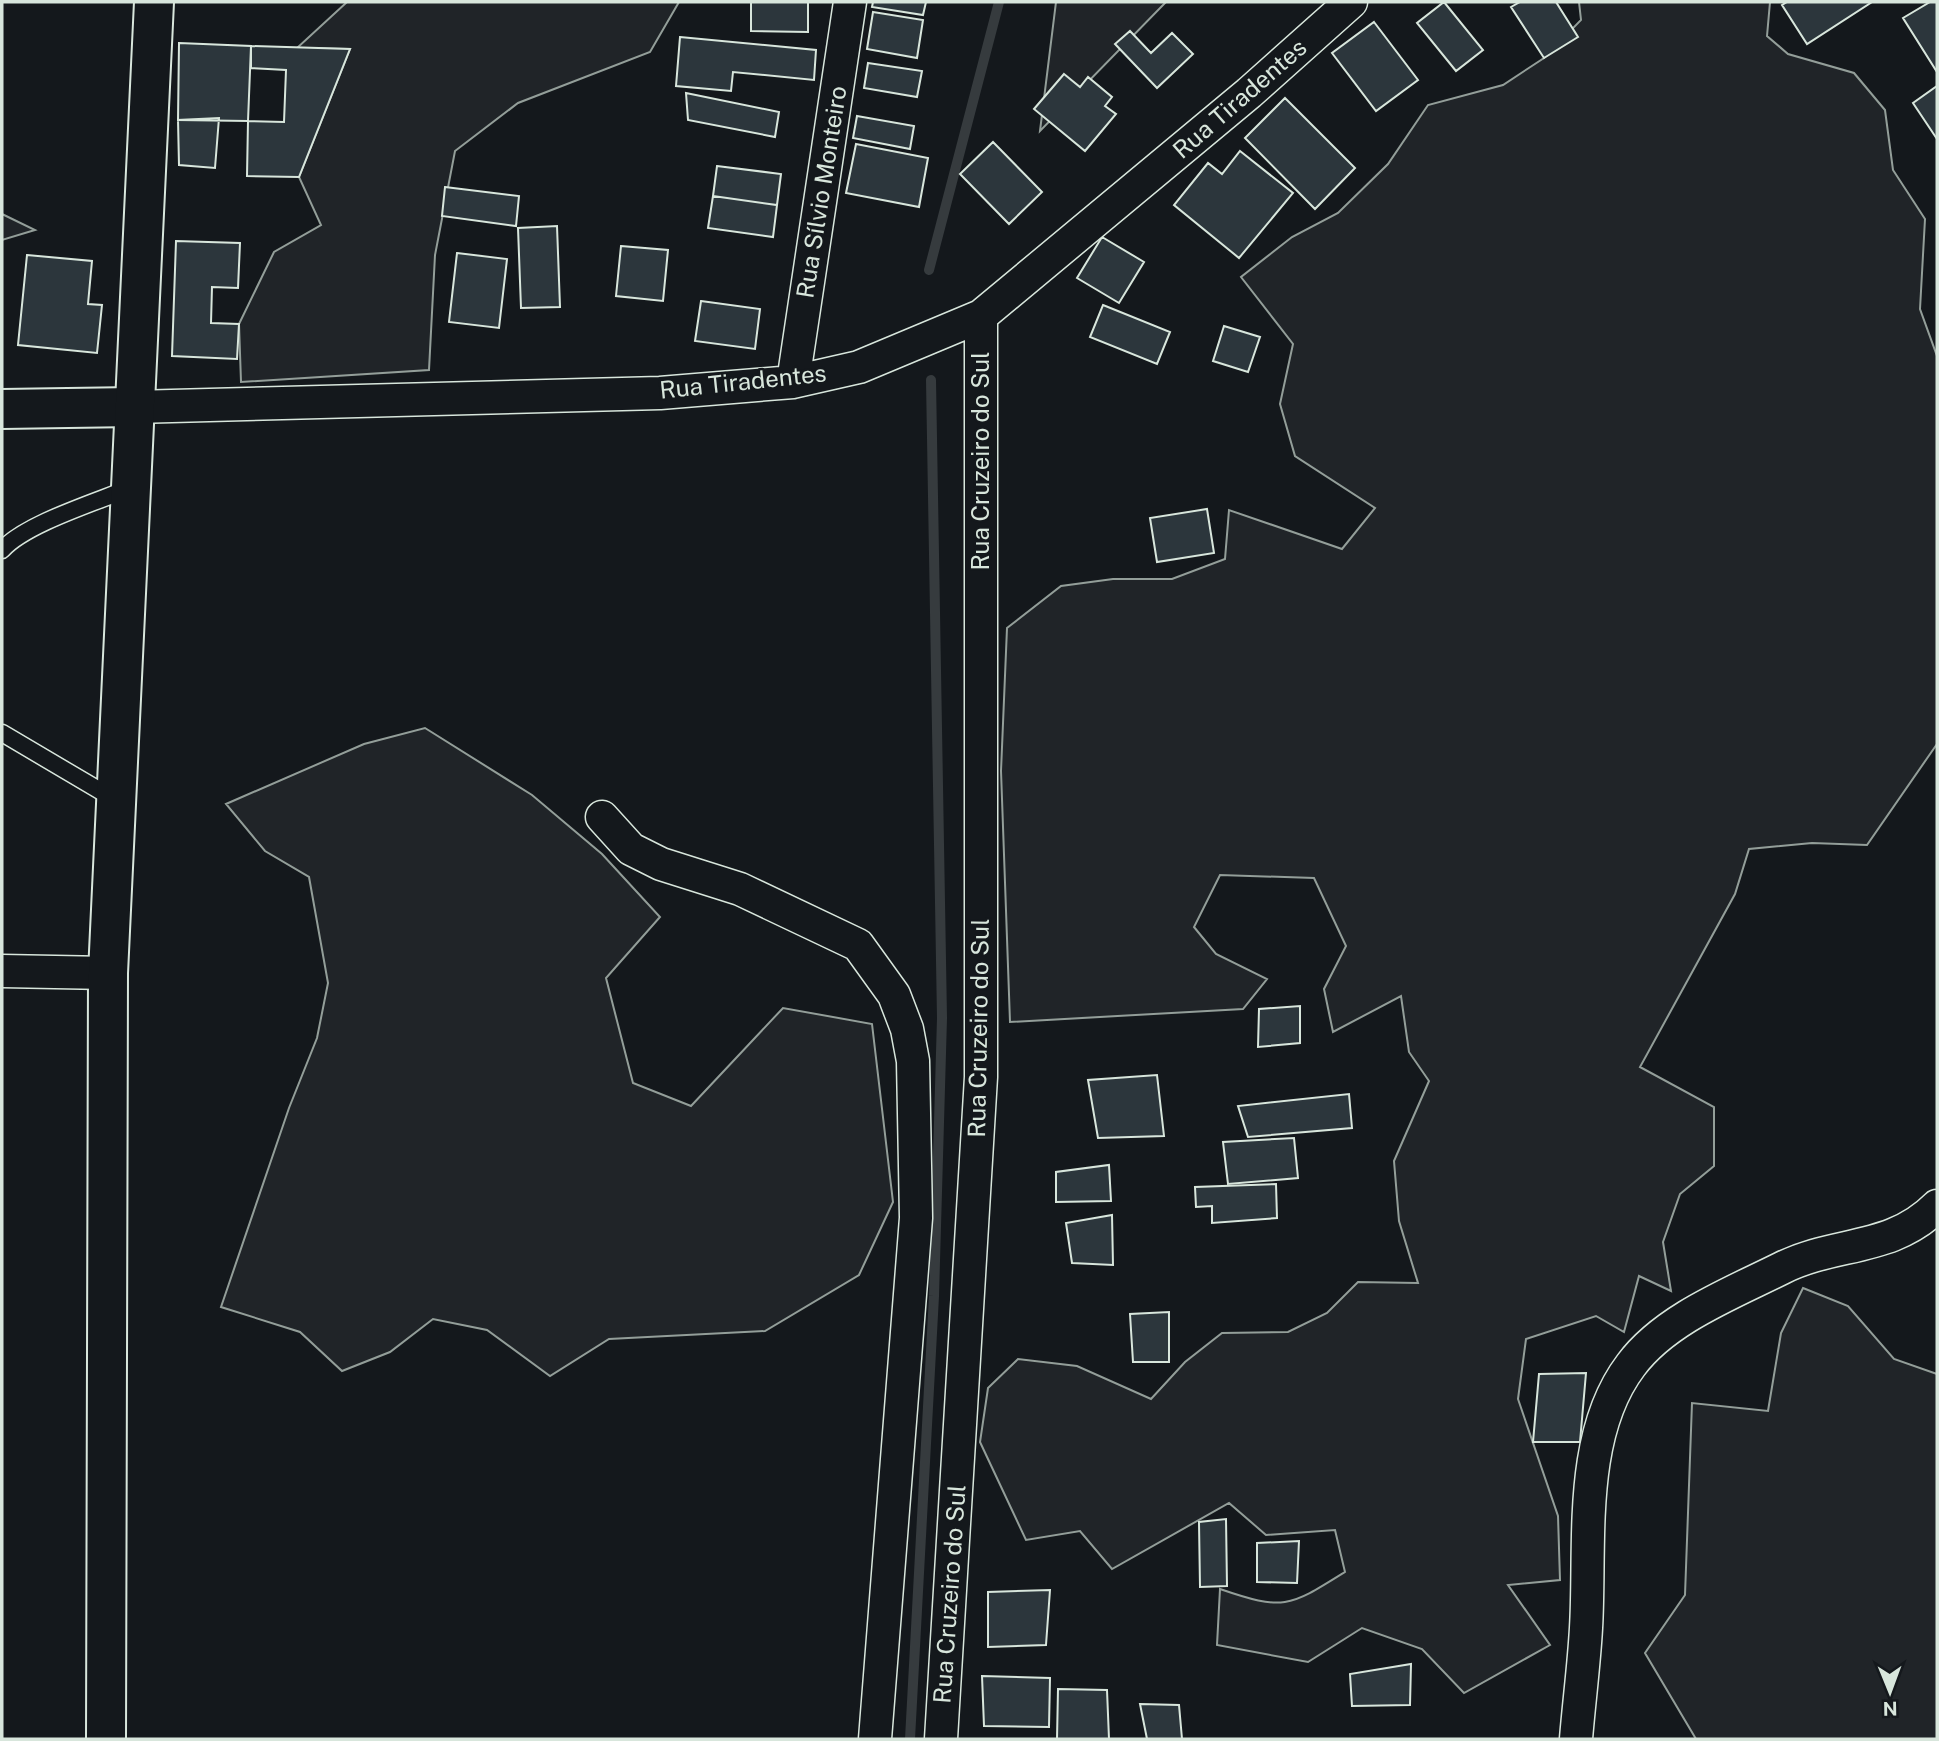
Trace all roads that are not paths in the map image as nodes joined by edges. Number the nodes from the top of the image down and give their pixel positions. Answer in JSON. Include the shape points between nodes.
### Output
{"nodes":[{"id":1,"x":154,"y":2,"type":"edge"},
{"id":2,"x":850,"y":2,"type":"edge"},
{"id":3,"x":1351,"y":2,"type":"edge"},
{"id":4,"x":981,"y":316,"type":"junction"},
{"id":5,"x":793,"y":382,"type":"junction"},
{"id":6,"x":134,"y":407,"type":"junction"},
{"id":7,"x":2,"y":409,"type":"edge"},
{"id":8,"x":131,"y":488,"type":"junction"},
{"id":9,"x":5,"y":544,"type":"edge"},
{"id":10,"x":2,"y":733,"type":"edge"},
{"id":11,"x":116,"y":800,"type":"junction"},
{"id":12,"x":602,"y":817,"type":"dead end"},
{"id":13,"x":2,"y":971,"type":"edge"},
{"id":14,"x":108,"y":973,"type":"junction"},
{"id":15,"x":1937,"y":1206,"type":"edge"},
{"id":16,"x":106,"y":1739,"type":"edge"},
{"id":17,"x":875,"y":1739,"type":"edge"},
{"id":18,"x":941,"y":1739,"type":"edge"},
{"id":19,"x":1576,"y":1739,"type":"edge"}],
"edges":[{"from":1,"to":6,"type":"main road"},
{"from":2,"to":5,"type":"street","name":"Rua Sílvio Monteiro"},
{"from":3,"to":4,"type":"street","name":"Rua Tiradentes"},
{"from":4,"to":5,"type":"street","name":"Rua Tiradentes","via":[[859,367]]},
{"from":4,"to":18,"type":"street","name":"Rua Cruzeiro do Sul","via":[[981,1077]]},
{"from":5,"to":6,"type":"street","name":"Rua Tiradentes","via":[[660,393]]},
{"from":6,"to":7,"type":"main road"},
{"from":6,"to":8,"type":"main road"},
{"from":8,"to":9,"type":"lane"},
{"from":8,"to":11,"type":"main road"},
{"from":10,"to":11,"type":"lane"},
{"from":11,"to":14,"type":"main road"},
{"from":12,"to":17,"type":"street","via":[[631,849],[661,864],[740,889],[858,945],[894,995],[907,1029],[913,1061],[916,1218]]},
{"from":13,"to":14,"type":"street"},
{"from":14,"to":16,"type":"main road"},
{"from":15,"to":19,"type":"street","via":[[1919,1224],[1899,1234],[1815,1254],[1764,1277],[1678,1324],[1630,1365],[1601,1432],[1592,1479]]}]}
